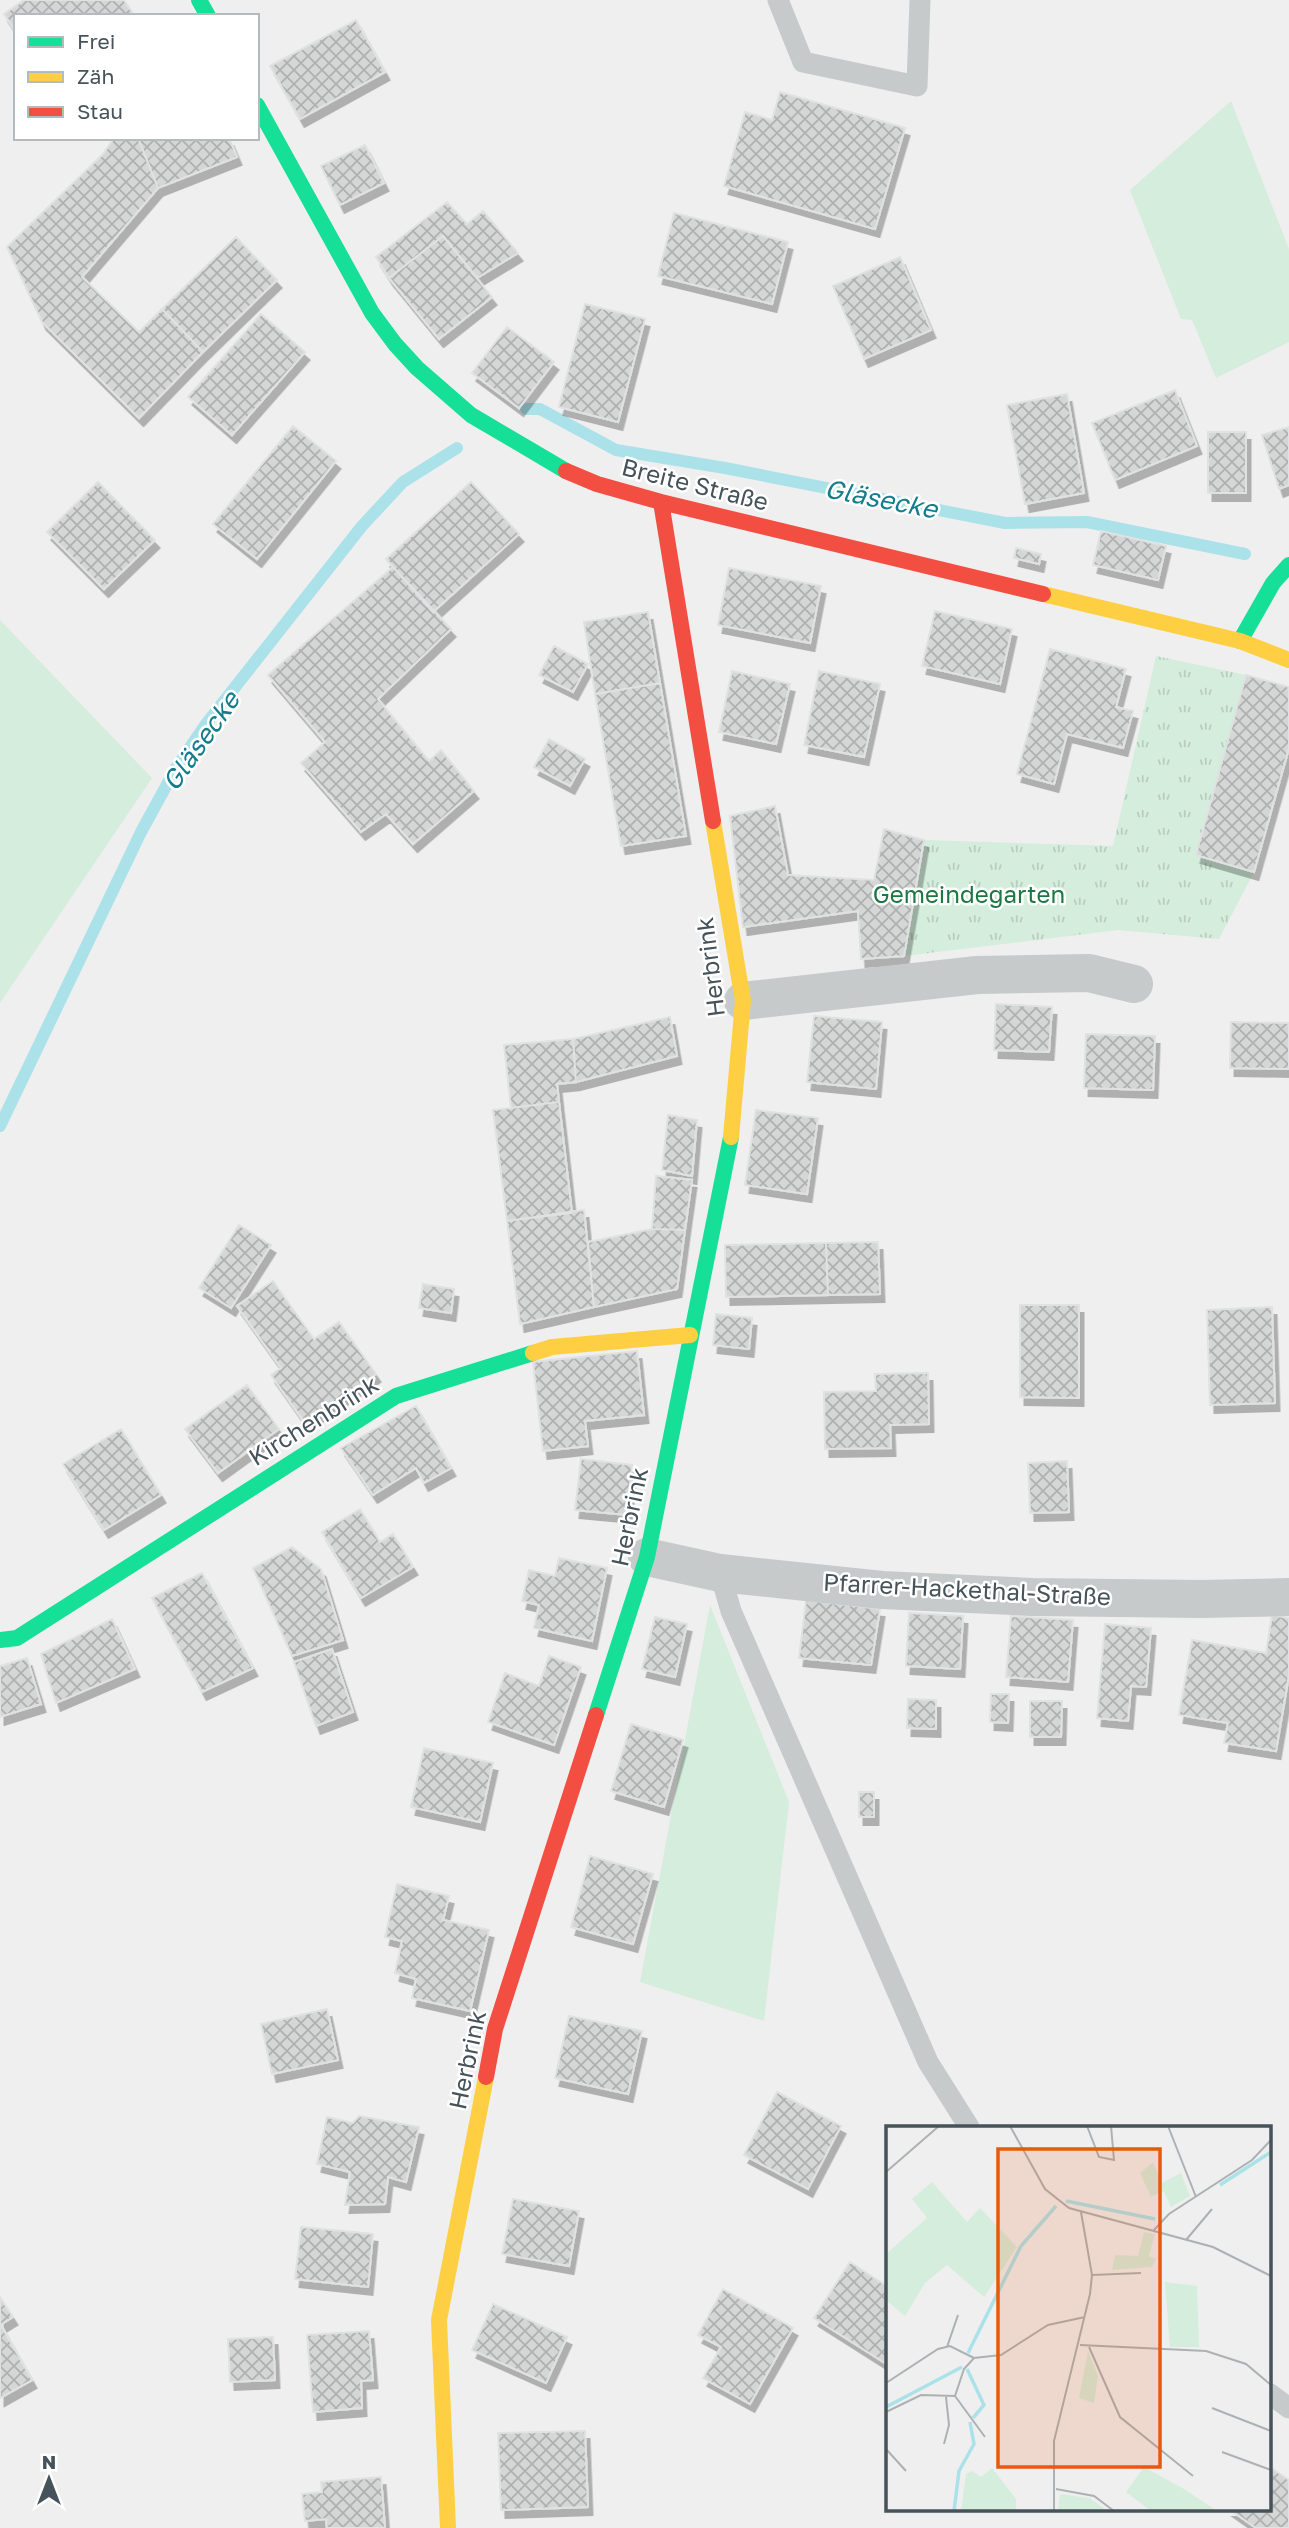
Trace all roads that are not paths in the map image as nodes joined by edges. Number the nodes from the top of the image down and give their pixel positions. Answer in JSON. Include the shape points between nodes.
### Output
{"nodes":[{"id":1,"x":778,"y":0,"type":"edge"},
{"id":2,"x":920,"y":0,"type":"edge"},
{"id":3,"x":259,"y":109,"type":"edge"},
{"id":4,"x":661,"y":502,"type":"junction"},
{"id":5,"x":1289,"y":565,"type":"edge"},
{"id":6,"x":1240,"y":640,"type":"junction"},
{"id":7,"x":1289,"y":660,"type":"edge"},
{"id":8,"x":1134,"y":984,"type":"dead end"},
{"id":9,"x":743,"y":1001,"type":"junction"},
{"id":10,"x":690,"y":1335,"type":"junction"},
{"id":11,"x":647,"y":1558,"type":"junction"},
{"id":12,"x":720,"y":1573,"type":"junction"},
{"id":13,"x":1289,"y":1597,"type":"edge"},
{"id":14,"x":0,"y":1640,"type":"edge"},
{"id":15,"x":968,"y":2126,"type":"edge"},
{"id":16,"x":1272,"y":2395,"type":"edge"},
{"id":17,"x":1289,"y":2408,"type":"edge"},
{"id":18,"x":448,"y":2528,"type":"edge"}],
"edges":[{"from":1,"to":2,"type":"lane","via":[[803,62],[917,86]]},
{"from":3,"to":4,"type":"street","name":"Breite Straße","via":[[372,313],[417,368],[471,415],[562,470]]},
{"from":4,"to":6,"type":"street","name":"Breite Straße"},
{"from":4,"to":9,"type":"street","name":"Herbrink"},
{"from":5,"to":6,"type":"street","via":[[1273,583]]},
{"from":6,"to":7,"type":"street","name":"Breite Straße"},
{"from":8,"to":9,"type":"street","via":[[1089,972],[977,975]]},
{"from":9,"to":10,"type":"street","name":"Herbrink","via":[[730,1151]]},
{"from":10,"to":11,"type":"street","name":"Herbrink"},
{"from":10,"to":14,"type":"street","name":"Kirchenbrink","via":[[552,1348],[396,1396],[17,1638]]},
{"from":11,"to":12,"type":"street","name":"Pfarrer-Hackethal-Straße"},
{"from":11,"to":18,"type":"street","name":"Herbrink","via":[[495,2029],[439,2320]]},
{"from":12,"to":13,"type":"street","name":"Pfarrer-Hackethal-Straße","via":[[883,1590],[1032,1597]]},
{"from":12,"to":15,"type":"lane","via":[[731,1611],[928,2062]]},
{"from":16,"to":17,"type":"lane"}]}
